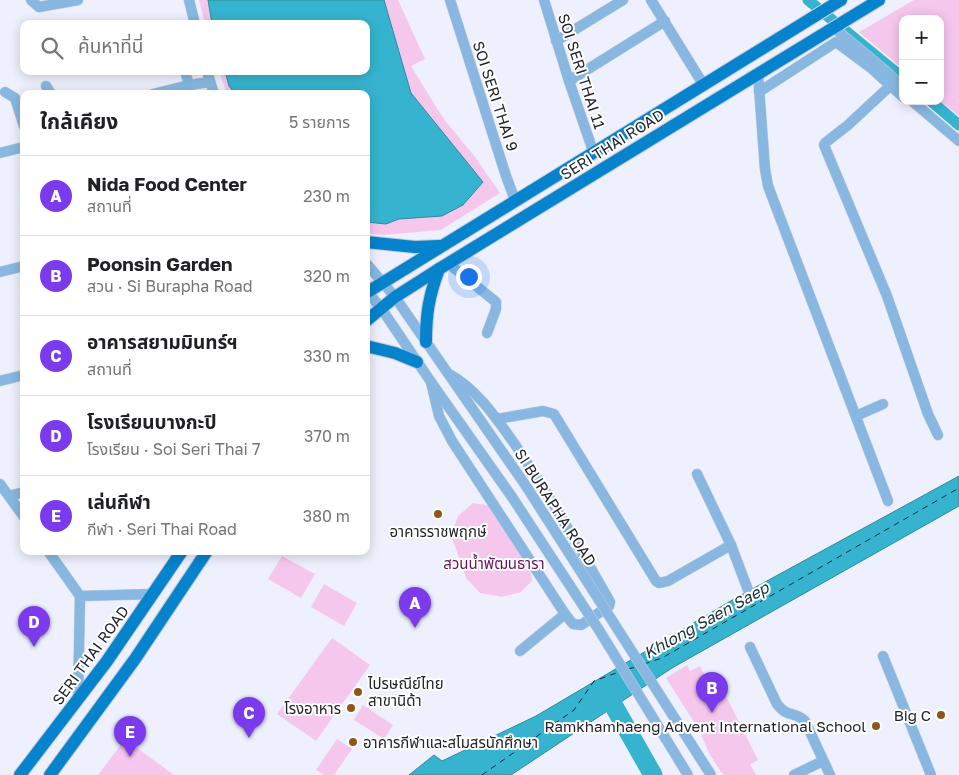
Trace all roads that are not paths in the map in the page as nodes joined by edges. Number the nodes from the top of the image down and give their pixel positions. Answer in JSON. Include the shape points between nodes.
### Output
{"nodes":[{"id":1,"x":31,"y":0,"type":"edge"},
{"id":2,"x":78,"y":0,"type":"edge"},
{"id":3,"x":189,"y":0,"type":"edge"},
{"id":4,"x":450,"y":0,"type":"edge"},
{"id":5,"x":544,"y":0,"type":"edge"},
{"id":6,"x":623,"y":0,"type":"edge"},
{"id":7,"x":651,"y":0,"type":"edge"},
{"id":8,"x":841,"y":0,"type":"edge"},
{"id":9,"x":879,"y":0,"type":"edge"},
{"id":10,"x":194,"y":20,"type":"edge"},
{"id":11,"x":665,"y":21,"type":"junction"},
{"id":12,"x":834,"y":28,"type":"junction"},
{"id":13,"x":556,"y":41,"type":"junction"},
{"id":14,"x":758,"y":74,"type":"junction"},
{"id":15,"x":186,"y":75,"type":"edge"},
{"id":16,"x":208,"y":76,"type":"edge"},
{"id":17,"x":569,"y":81,"type":"junction"},
{"id":18,"x":703,"y":84,"type":"junction"},
{"id":19,"x":899,"y":84,"type":"edge"},
{"id":20,"x":189,"y":85,"type":"junction"},
{"id":21,"x":890,"y":86,"type":"junction"},
{"id":22,"x":169,"y":90,"type":"edge"},
{"id":23,"x":213,"y":90,"type":"edge"},
{"id":24,"x":5,"y":92,"type":"dead end"},
{"id":25,"x":760,"y":92,"type":"junction"},
{"id":26,"x":899,"y":94,"type":"edge"},
{"id":27,"x":916,"y":105,"type":"edge"},
{"id":28,"x":20,"y":114,"type":"edge"},
{"id":29,"x":959,"y":141,"type":"edge"},
{"id":30,"x":20,"y":147,"type":"edge"},
{"id":31,"x":593,"y":152,"type":"junction"},
{"id":32,"x":0,"y":153,"type":"edge"},
{"id":33,"x":515,"y":200,"type":"junction"},
{"id":34,"x":370,"y":242,"type":"edge"},
{"id":35,"x":442,"y":245,"type":"junction"},
{"id":36,"x":20,"y":267,"type":"edge"},
{"id":37,"x":370,"y":267,"type":"edge"},
{"id":38,"x":444,"y":267,"type":"junction"},
{"id":39,"x":0,"y":272,"type":"edge"},
{"id":40,"x":383,"y":282,"type":"junction"},
{"id":41,"x":370,"y":289,"type":"edge"},
{"id":42,"x":370,"y":295,"type":"edge"},
{"id":43,"x":395,"y":297,"type":"junction"},
{"id":44,"x":381,"y":308,"type":"junction"},
{"id":45,"x":370,"y":318,"type":"edge"},
{"id":46,"x":487,"y":333,"type":"dead end"},
{"id":47,"x":426,"y":342,"type":"junction"},
{"id":48,"x":370,"y":347,"type":"edge"},
{"id":49,"x":417,"y":362,"type":"junction"},
{"id":50,"x":449,"y":374,"type":"junction"},
{"id":51,"x":20,"y":376,"type":"edge"},
{"id":52,"x":0,"y":381,"type":"edge"},
{"id":53,"x":430,"y":382,"type":"junction"},
{"id":54,"x":883,"y":404,"type":"dead end"},
{"id":55,"x":856,"y":416,"type":"junction"},
{"id":56,"x":497,"y":419,"type":"junction"},
{"id":57,"x":938,"y":436,"type":"dead end"},
{"id":58,"x":697,"y":474,"type":"dead end"},
{"id":59,"x":0,"y":484,"type":"edge"},
{"id":60,"x":20,"y":493,"type":"edge"},
{"id":61,"x":8,"y":496,"type":"junction"},
{"id":62,"x":888,"y":501,"type":"dead end"},
{"id":63,"x":20,"y":512,"type":"edge"},
{"id":64,"x":731,"y":545,"type":"junction"},
{"id":65,"x":51,"y":555,"type":"edge"},
{"id":66,"x":179,"y":555,"type":"edge"},
{"id":67,"x":204,"y":555,"type":"edge"},
{"id":68,"x":748,"y":590,"type":"dead end"},
{"id":69,"x":154,"y":594,"type":"junction"},
{"id":70,"x":80,"y":596,"type":"junction"},
{"id":71,"x":565,"y":614,"type":"junction"},
{"id":72,"x":750,"y":647,"type":"dead end"},
{"id":73,"x":520,"y":651,"type":"dead end"},
{"id":74,"x":882,"y":656,"type":"dead end"},
{"id":75,"x":78,"y":700,"type":"junction"},
{"id":76,"x":74,"y":742,"type":"junction"},
{"id":77,"x":823,"y":760,"type":"junction"},
{"id":78,"x":20,"y":775,"type":"edge"},
{"id":79,"x":42,"y":775,"type":"edge"},
{"id":80,"x":50,"y":775,"type":"edge"},
{"id":81,"x":688,"y":775,"type":"edge"},
{"id":82,"x":711,"y":775,"type":"edge"},
{"id":83,"x":794,"y":775,"type":"edge"},
{"id":84,"x":830,"y":775,"type":"edge"},
{"id":85,"x":931,"y":775,"type":"edge"}],
"edges":[{"from":1,"to":2,"type":"street","via":[[39,7]]},
{"from":3,"to":10,"type":"street"},
{"from":4,"to":33,"type":"street","name":"SOI SERI THAI 9"},
{"from":5,"to":13,"type":"street","name":"SOI SERI THAI 11"},
{"from":6,"to":13,"type":"street"},
{"from":7,"to":11,"type":"street"},
{"from":8,"to":18,"type":"main road","name":"SERI THAI ROAD"},
{"from":9,"to":12,"type":"main road","name":"SERI THAI ROAD"},
{"from":11,"to":17,"type":"street"},
{"from":11,"to":18,"type":"street"},
{"from":12,"to":14,"type":"main road","name":"SERI THAI ROAD"},
{"from":12,"to":19,"type":"street"},
{"from":13,"to":17,"type":"street","name":"SOI SERI THAI 11"},
{"from":14,"to":25,"type":"street"},
{"from":14,"to":38,"type":"main road","name":"SERI THAI ROAD"},
{"from":15,"to":20,"type":"street"},
{"from":16,"to":20,"type":"street"},
{"from":16,"to":23,"type":"street"},
{"from":17,"to":31,"type":"street","name":"SOI SERI THAI 11"},
{"from":18,"to":31,"type":"main road","name":"SERI THAI ROAD"},
{"from":20,"to":22,"type":"street"},
{"from":21,"to":25,"type":"street","via":[[836,42]]},
{"from":21,"to":26,"type":"street"},
{"from":21,"to":57,"type":"street","via":[[824,145],[886,296]]},
{"from":24,"to":28,"type":"street","via":[[15,98]]},
{"from":25,"to":55,"type":"street","via":[[764,169],[768,186]]},
{"from":27,"to":29,"type":"street"},
{"from":30,"to":32,"type":"street"},
{"from":31,"to":33,"type":"main road","name":"SERI THAI ROAD"},
{"from":33,"to":35,"type":"main road","name":"SERI THAI ROAD"},
{"from":34,"to":35,"type":"main road","via":[[415,247]]},
{"from":35,"to":40,"type":"main road","name":"SERI THAI ROAD"},
{"from":36,"to":39,"type":"street"},
{"from":37,"to":40,"type":"street","name":"SI BURAPHA ROAD"},
{"from":38,"to":43,"type":"main road","name":"SERI THAI ROAD"},
{"from":38,"to":46,"type":"street","via":[[496,302]]},
{"from":38,"to":47,"type":"main road","via":[[430,291]]},
{"from":40,"to":41,"type":"main road","name":"SERI THAI ROAD"},
{"from":40,"to":43,"type":"street","name":"SI BURAPHA ROAD"},
{"from":42,"to":44,"type":"street","name":"SI BURAPHA ROAD"},
{"from":43,"to":44,"type":"main road","name":"SERI THAI ROAD"},
{"from":43,"to":47,"type":"street","name":"SI BURAPHA ROAD"},
{"from":44,"to":45,"type":"main road","name":"SERI THAI ROAD"},
{"from":44,"to":49,"type":"street","name":"SI BURAPHA ROAD"},
{"from":47,"to":50,"type":"street","name":"SI BURAPHA ROAD"},
{"from":48,"to":49,"type":"main road"},
{"from":49,"to":53,"type":"street","name":"SI BURAPHA ROAD"},
{"from":50,"to":56,"type":"street","via":[[463,382]]},
{"from":50,"to":82,"type":"street","name":"SI BURAPHA ROAD","bridge":true,"via":[[526,486]]},
{"from":51,"to":52,"type":"street"},
{"from":53,"to":71,"type":"street","via":[[439,416],[452,441]]},
{"from":53,"to":81,"type":"street","name":"SI BURAPHA ROAD","bridge":true,"via":[[512,497]]},
{"from":54,"to":55,"type":"street"},
{"from":55,"to":62,"type":"street"},
{"from":56,"to":64,"type":"street","via":[[543,411],[554,414],[659,583]]},
{"from":56,"to":71,"type":"street","via":[[540,480],[610,602],[609,606],[580,625],[573,624]]},
{"from":58,"to":64,"type":"street"},
{"from":59,"to":61,"type":"street"},
{"from":60,"to":61,"type":"street"},
{"from":61,"to":63,"type":"street"},
{"from":64,"to":68,"type":"street"},
{"from":65,"to":70,"type":"street"},
{"from":66,"to":69,"type":"main road","name":"SERI THAI ROAD"},
{"from":67,"to":76,"type":"main road","via":[[135,659]]},
{"from":69,"to":70,"type":"street"},
{"from":69,"to":75,"type":"main road","name":"SERI THAI ROAD"},
{"from":70,"to":75,"type":"street"},
{"from":71,"to":73,"type":"street"},
{"from":72,"to":77,"type":"street","via":[[777,704],[782,711],[806,721]]},
{"from":74,"to":85,"type":"street"},
{"from":75,"to":78,"type":"main road","name":"SERI THAI ROAD"},
{"from":76,"to":79,"type":"main road"},
{"from":76,"to":80,"type":"main road"},
{"from":77,"to":83,"type":"street"},
{"from":77,"to":84,"type":"street"}]}
